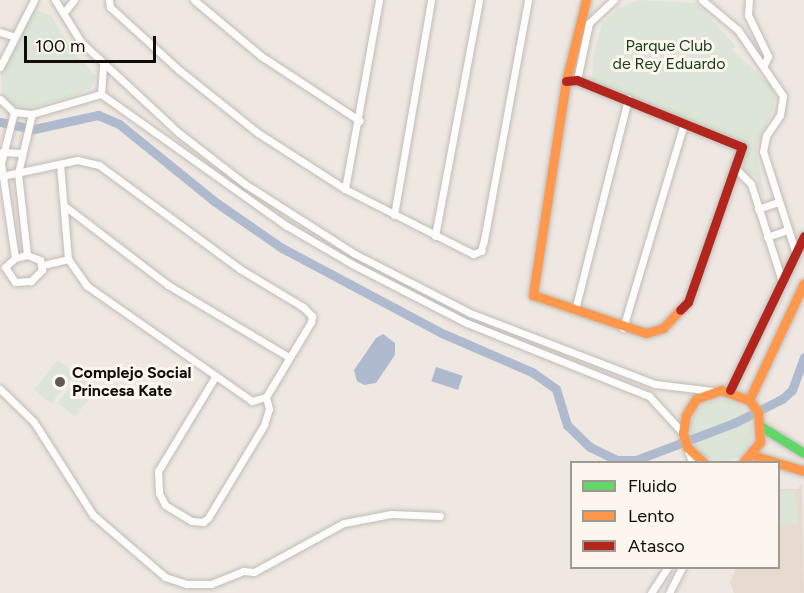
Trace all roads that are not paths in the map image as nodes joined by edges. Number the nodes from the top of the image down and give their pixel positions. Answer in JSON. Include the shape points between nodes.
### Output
{"nodes":[{"id":1,"x":34,"y":0,"type":"edge"},
{"id":2,"x":55,"y":0,"type":"edge"},
{"id":3,"x":74,"y":0,"type":"edge"},
{"id":4,"x":109,"y":0,"type":"edge"},
{"id":5,"x":194,"y":0,"type":"edge"},
{"id":6,"x":377,"y":0,"type":"edge"},
{"id":7,"x":431,"y":0,"type":"edge"},
{"id":8,"x":479,"y":0,"type":"edge"},
{"id":9,"x":528,"y":0,"type":"edge"},
{"id":10,"x":586,"y":0,"type":"edge"},
{"id":11,"x":614,"y":0,"type":"edge"},
{"id":12,"x":702,"y":0,"type":"edge"},
{"id":13,"x":750,"y":0,"type":"edge"},
{"id":14,"x":65,"y":11,"type":"junction"},
{"id":15,"x":0,"y":32,"type":"edge"},
{"id":16,"x":12,"y":36,"type":"junction"},
{"id":17,"x":764,"y":65,"type":"junction"},
{"id":18,"x":104,"y":66,"type":"junction"},
{"id":19,"x":0,"y":67,"type":"edge"},
{"id":20,"x":577,"y":80,"type":"junction"},
{"id":21,"x":566,"y":81,"type":"junction"},
{"id":22,"x":101,"y":94,"type":"junction"},
{"id":23,"x":0,"y":99,"type":"edge"},
{"id":24,"x":628,"y":99,"type":"junction"},
{"id":25,"x":14,"y":112,"type":"junction"},
{"id":26,"x":32,"y":114,"type":"junction"},
{"id":27,"x":360,"y":121,"type":"junction"},
{"id":28,"x":684,"y":124,"type":"junction"},
{"id":29,"x":2,"y":152,"type":"junction"},
{"id":30,"x":21,"y":153,"type":"junction"},
{"id":31,"x":60,"y":164,"type":"junction"},
{"id":32,"x":736,"y":169,"type":"junction"},
{"id":33,"x":18,"y":173,"type":"junction"},
{"id":34,"x":2,"y":176,"type":"edge"},
{"id":35,"x":345,"y":189,"type":"junction"},
{"id":36,"x":778,"y":202,"type":"junction"},
{"id":37,"x":66,"y":207,"type":"junction"},
{"id":38,"x":758,"y":209,"type":"junction"},
{"id":39,"x":394,"y":215,"type":"junction"},
{"id":40,"x":787,"y":230,"type":"junction"},
{"id":41,"x":435,"y":236,"type":"junction"},
{"id":42,"x":804,"y":236,"type":"edge"},
{"id":43,"x":767,"y":237,"type":"junction"},
{"id":44,"x":795,"y":254,"type":"junction"},
{"id":45,"x":27,"y":255,"type":"junction"},
{"id":46,"x":15,"y":258,"type":"junction"},
{"id":47,"x":68,"y":259,"type":"junction"},
{"id":48,"x":43,"y":265,"type":"junction"},
{"id":49,"x":3,"y":268,"type":"edge"},
{"id":50,"x":10,"y":279,"type":"junction"},
{"id":51,"x":0,"y":281,"type":"edge"},
{"id":52,"x":782,"y":281,"type":"junction"},
{"id":53,"x":804,"y":283,"type":"edge"},
{"id":54,"x":575,"y":310,"type":"junction"},
{"id":55,"x":623,"y":328,"type":"junction"},
{"id":56,"x":289,"y":357,"type":"junction"},
{"id":57,"x":215,"y":377,"type":"junction"},
{"id":58,"x":0,"y":389,"type":"edge"},
{"id":59,"x":730,"y":390,"type":"junction"},
{"id":60,"x":713,"y":391,"type":"junction"},
{"id":61,"x":266,"y":397,"type":"junction"},
{"id":62,"x":749,"y":400,"type":"junction"},
{"id":63,"x":762,"y":427,"type":"junction"},
{"id":64,"x":683,"y":433,"type":"junction"},
{"id":65,"x":687,"y":447,"type":"junction"},
{"id":66,"x":804,"y":453,"type":"edge"},
{"id":67,"x":752,"y":455,"type":"junction"},
{"id":68,"x":692,"y":461,"type":"edge"},
{"id":69,"x":702,"y":461,"type":"edge"},
{"id":70,"x":744,"y":461,"type":"edge"},
{"id":71,"x":772,"y":461,"type":"edge"},
{"id":72,"x":780,"y":464,"type":"edge"},
{"id":73,"x":804,"y":471,"type":"edge"},
{"id":74,"x":440,"y":516,"type":"dead end"},
{"id":75,"x":666,"y":569,"type":"edge"},
{"id":76,"x":681,"y":569,"type":"edge"},
{"id":77,"x":651,"y":593,"type":"edge"},
{"id":78,"x":669,"y":593,"type":"edge"}],
"edges":[{"from":1,"to":16,"type":"street"},
{"from":2,"to":14,"type":"street"},
{"from":3,"to":14,"type":"street"},
{"from":4,"to":35,"type":"street","via":[[110,7],[188,77],[258,133]]},
{"from":5,"to":27,"type":"street","via":[[261,56]]},
{"from":6,"to":27,"type":"street"},
{"from":7,"to":39,"type":"street"},
{"from":8,"to":41,"type":"street"},
{"from":9,"to":41,"type":"street","via":[[482,249],[470,254]]},
{"from":10,"to":21,"type":"street"},
{"from":11,"to":20,"type":"street","via":[[589,23]]},
{"from":12,"to":17,"type":"street","via":[[738,30]]},
{"from":13,"to":17,"type":"street","via":[[748,15],[768,56]]},
{"from":14,"to":18,"type":"street","via":[[81,42]]},
{"from":15,"to":16,"type":"street"},
{"from":16,"to":19,"type":"street"},
{"from":17,"to":36,"type":"street","via":[[783,96],[780,116],[763,143]]},
{"from":18,"to":22,"type":"street"},
{"from":18,"to":60,"type":"street","via":[[179,133],[245,184],[355,254],[470,313],[655,384]]},
{"from":20,"to":21,"type":"street"},
{"from":20,"to":24,"type":"street"},
{"from":21,"to":54,"type":"street","via":[[533,295]]},
{"from":22,"to":26,"type":"street"},
{"from":22,"to":64,"type":"street","via":[[286,226],[466,324],[649,396]]},
{"from":23,"to":25,"type":"street"},
{"from":24,"to":28,"type":"street"},
{"from":24,"to":54,"type":"street"},
{"from":25,"to":26,"type":"street"},
{"from":25,"to":29,"type":"street"},
{"from":26,"to":30,"type":"street"},
{"from":27,"to":35,"type":"street"},
{"from":28,"to":32,"type":"street","via":[[742,147]]},
{"from":28,"to":55,"type":"street"},
{"from":29,"to":30,"type":"street"},
{"from":29,"to":34,"type":"street"},
{"from":30,"to":33,"type":"street"},
{"from":31,"to":33,"type":"street"},
{"from":31,"to":37,"type":"street"},
{"from":31,"to":56,"type":"street","via":[[89,161],[108,170],[240,270],[310,312],[311,322]]},
{"from":32,"to":38,"type":"street","via":[[751,184]]},
{"from":32,"to":55,"type":"street","via":[[688,302],[663,328],[646,333]]},
{"from":33,"to":34,"type":"street"},
{"from":33,"to":45,"type":"street"},
{"from":34,"to":46,"type":"street"},
{"from":35,"to":39,"type":"street"},
{"from":36,"to":38,"type":"street"},
{"from":36,"to":40,"type":"street"},
{"from":37,"to":47,"type":"street"},
{"from":37,"to":56,"type":"street","via":[[168,285]]},
{"from":38,"to":43,"type":"street"},
{"from":39,"to":41,"type":"street"},
{"from":40,"to":43,"type":"street"},
{"from":40,"to":44,"type":"street"},
{"from":42,"to":44,"type":"street"},
{"from":43,"to":52,"type":"street"},
{"from":44,"to":52,"type":"street"},
{"from":45,"to":46,"type":"street"},
{"from":45,"to":48,"type":"street"},
{"from":46,"to":49,"type":"street"},
{"from":47,"to":48,"type":"street"},
{"from":47,"to":57,"type":"street","via":[[87,286]]},
{"from":48,"to":50,"type":"street","via":[[31,281]]},
{"from":49,"to":50,"type":"street"},
{"from":50,"to":51,"type":"street"},
{"from":52,"to":59,"type":"street"},
{"from":53,"to":62,"type":"street"},
{"from":54,"to":55,"type":"street"},
{"from":56,"to":61,"type":"street"},
{"from":57,"to":61,"type":"street","via":[[252,401]]},
{"from":57,"to":61,"type":"street","via":[[158,471],[159,493],[165,505],[192,521],[203,522],[208,518],[264,425],[269,410]]},
{"from":58,"to":74,"type":"street","via":[[34,422],[93,515],[165,577],[187,584],[211,584],[243,571],[254,572],[344,523],[391,514]]},
{"from":59,"to":60,"type":"street"},
{"from":59,"to":62,"type":"street"},
{"from":60,"to":64,"type":"street","via":[[696,399],[686,414]]},
{"from":62,"to":63,"type":"street"},
{"from":63,"to":66,"type":"street"},
{"from":63,"to":67,"type":"street","via":[[760,442]]},
{"from":64,"to":65,"type":"street"},
{"from":65,"to":68,"type":"street"},
{"from":65,"to":69,"type":"street"},
{"from":67,"to":70,"type":"street"},
{"from":67,"to":71,"type":"street"},
{"from":72,"to":73,"type":"street"},
{"from":75,"to":77,"type":"street"},
{"from":76,"to":78,"type":"street"}]}
